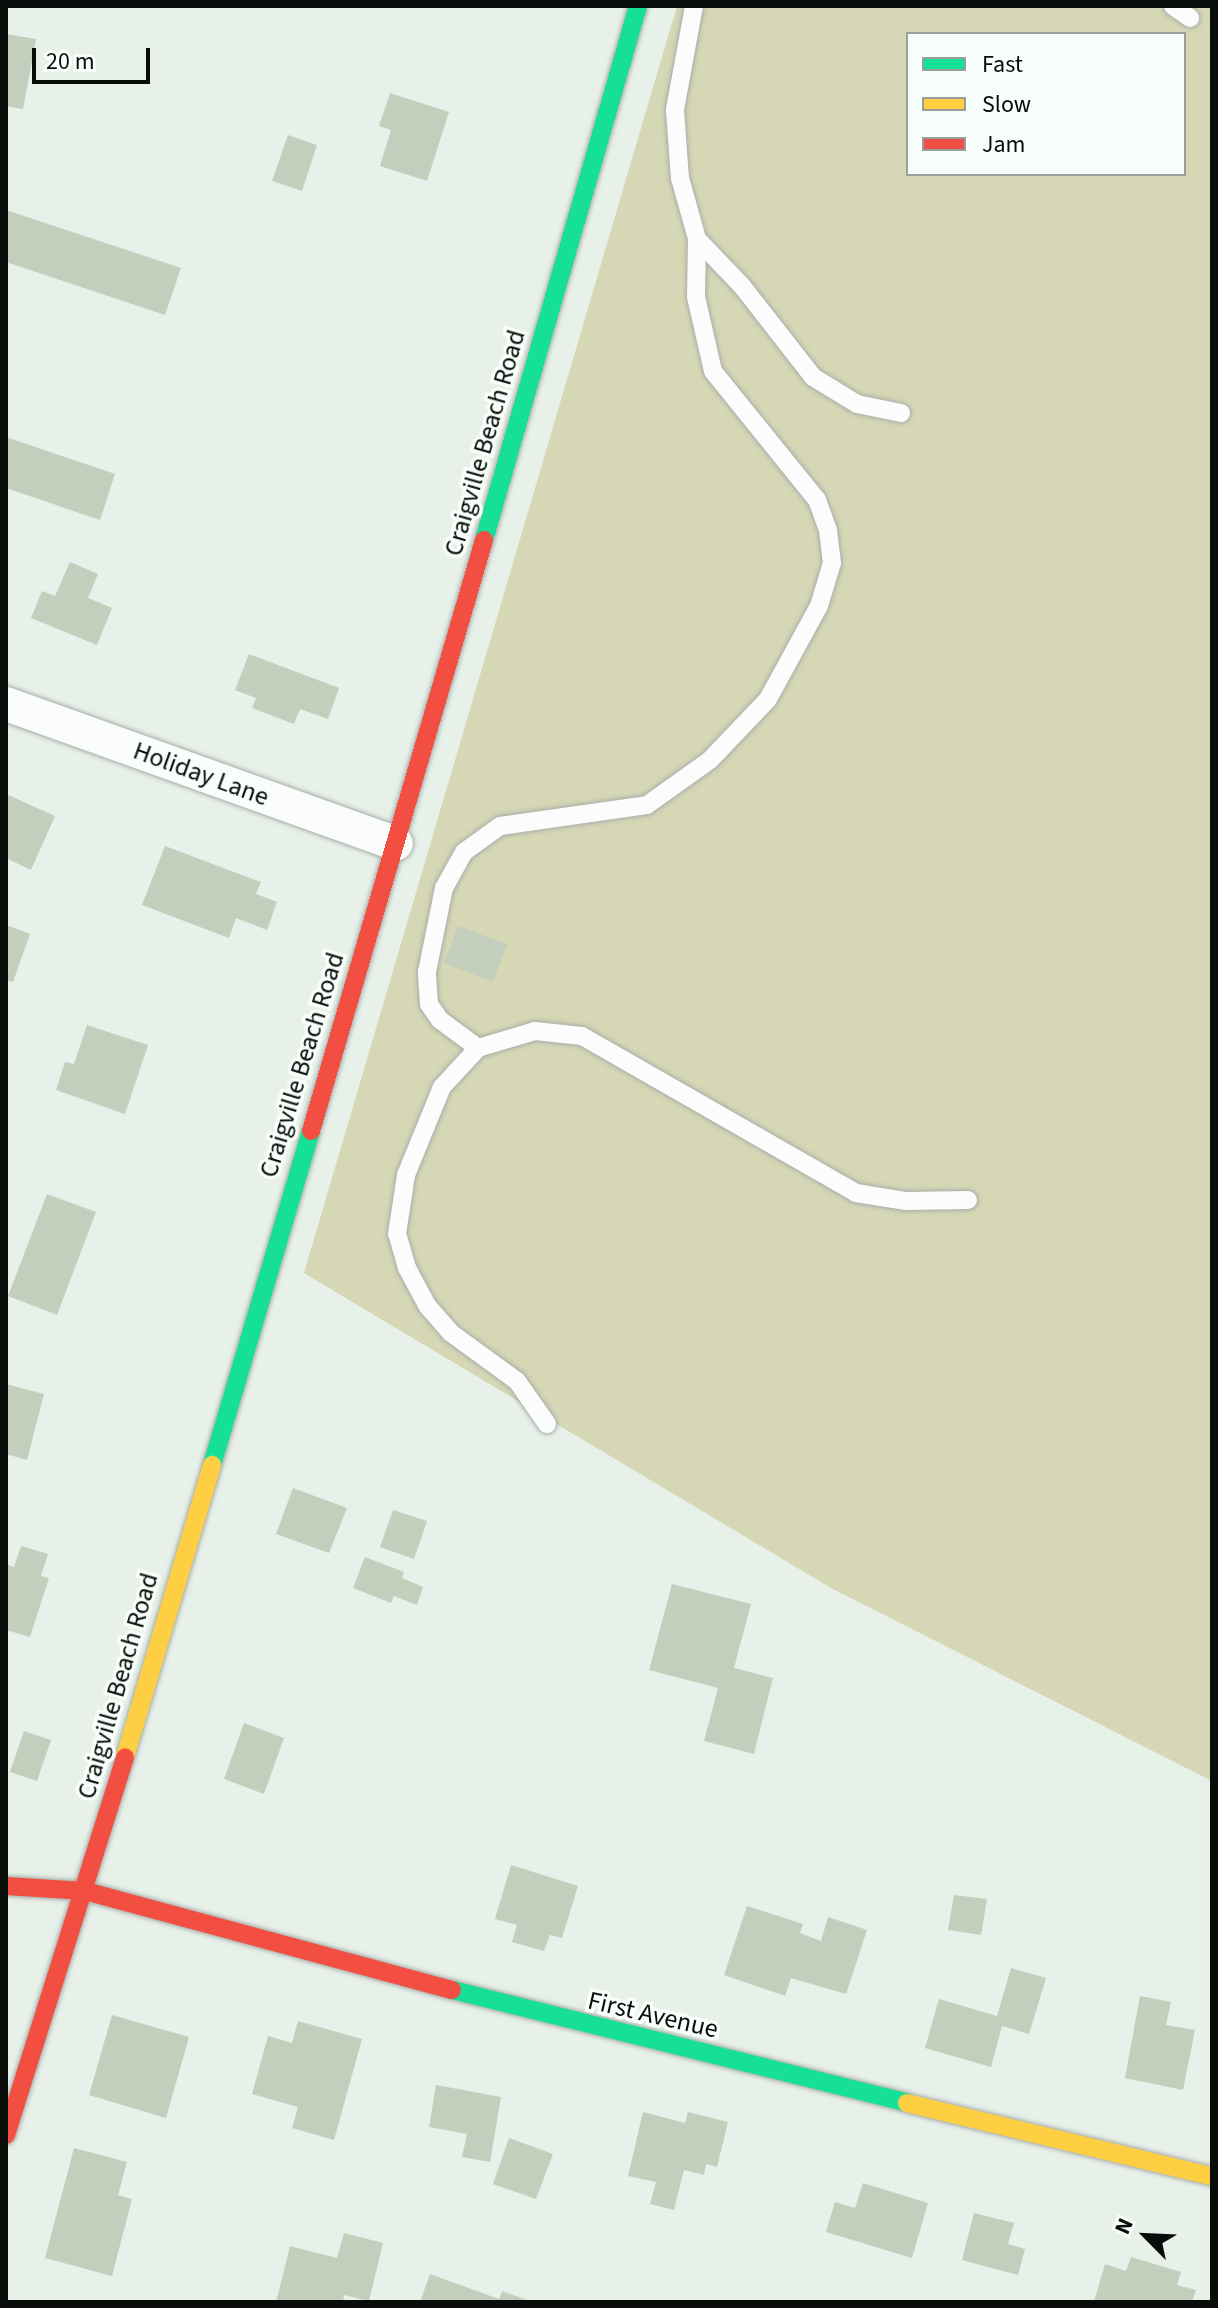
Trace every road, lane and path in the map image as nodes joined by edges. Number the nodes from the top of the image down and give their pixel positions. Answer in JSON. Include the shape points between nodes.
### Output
{"nodes":[{"id":1,"x":638,"y":6,"type":"edge"},
{"id":2,"x":694,"y":6,"type":"edge"},
{"id":3,"x":1173,"y":6,"type":"edge"},
{"id":4,"x":1190,"y":18,"type":"dead end"},
{"id":5,"x":697,"y":239,"type":"junction"},
{"id":6,"x":901,"y":413,"type":"dead end"},
{"id":7,"x":6,"y":704,"type":"edge"},
{"id":8,"x":396,"y":844,"type":"junction"},
{"id":9,"x":478,"y":1048,"type":"junction"},
{"id":10,"x":968,"y":1200,"type":"dead end"},
{"id":11,"x":547,"y":1424,"type":"dead end"},
{"id":12,"x":6,"y":1886,"type":"edge"},
{"id":13,"x":85,"y":1891,"type":"junction"},
{"id":14,"x":6,"y":2135,"type":"edge"},
{"id":15,"x":1212,"y":2176,"type":"edge"}],
"edges":[{"from":1,"to":8,"type":"main road","name":"Craigville Beach Road"},
{"from":2,"to":5,"type":"lane","via":[[675,110],[680,178]]},
{"from":3,"to":4,"type":"lane"},
{"from":5,"to":6,"type":"lane","via":[[742,286],[813,377],[857,404]]},
{"from":5,"to":9,"type":"lane","via":[[696,297],[713,371],[817,500],[832,563],[819,606],[768,699],[710,760],[647,805],[500,826],[464,852],[444,888],[427,972],[429,1004],[440,1020]]},
{"from":7,"to":8,"type":"street","name":"Holiday Lane"},
{"from":8,"to":13,"type":"main road","name":"Craigville Beach Road"},
{"from":9,"to":10,"type":"lane","via":[[535,1031],[582,1036],[856,1193],[906,1201]]},
{"from":9,"to":11,"type":"lane","via":[[442,1087],[406,1175],[397,1234],[407,1268],[428,1307],[451,1333],[517,1381]]},
{"from":12,"to":13,"type":"main road","name":"First Avenue","via":[[28,1892]]},
{"from":13,"to":14,"type":"main road","name":"Craigville Beach Road"},
{"from":13,"to":15,"type":"main road","name":"First Avenue","via":[[584,2026]]}]}
